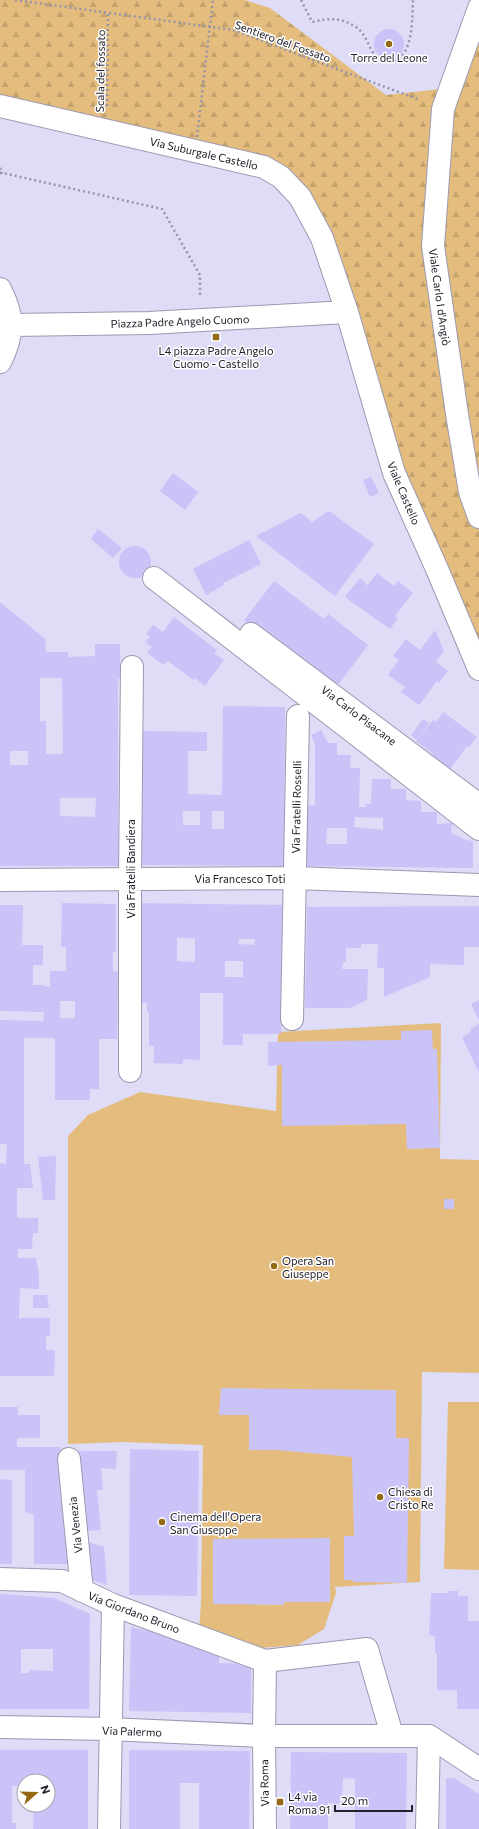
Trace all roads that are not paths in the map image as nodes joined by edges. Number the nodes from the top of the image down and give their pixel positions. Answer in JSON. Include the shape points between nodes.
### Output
{"nodes":[{"id":1,"x":479,"y":8,"type":"edge"},
{"id":2,"x":0,"y":106,"type":"edge"},
{"id":3,"x":0,"y":288,"type":"edge"},
{"id":4,"x":347,"y":312,"type":"junction"},
{"id":5,"x":12,"y":325,"type":"junction"},
{"id":6,"x":0,"y":362,"type":"edge"},
{"id":7,"x":479,"y":517,"type":"edge"},
{"id":8,"x":154,"y":578,"type":"dead end"},
{"id":9,"x":240,"y":626,"type":"dead end"},
{"id":10,"x":132,"y":667,"type":"dead end"},
{"id":11,"x":479,"y":669,"type":"edge"},
{"id":12,"x":298,"y":716,"type":"dead end"},
{"id":13,"x":479,"y":805,"type":"edge"},
{"id":14,"x":479,"y":829,"type":"edge"},
{"id":15,"x":130,"y":878,"type":"junction"},
{"id":16,"x":295,"y":878,"type":"junction"},
{"id":17,"x":0,"y":880,"type":"edge"},
{"id":18,"x":479,"y":885,"type":"edge"},
{"id":19,"x":292,"y":1019,"type":"dead end"},
{"id":20,"x":130,"y":1071,"type":"dead end"},
{"id":21,"x":68,"y":1459,"type":"dead end"},
{"id":22,"x":0,"y":1579,"type":"edge"},
{"id":23,"x":82,"y":1592,"type":"junction"},
{"id":24,"x":113,"y":1605,"type":"junction"},
{"id":25,"x":265,"y":1661,"type":"junction"},
{"id":26,"x":0,"y":1727,"type":"edge"},
{"id":27,"x":110,"y":1729,"type":"junction"},
{"id":28,"x":392,"y":1735,"type":"junction"},
{"id":29,"x":264,"y":1736,"type":"junction"},
{"id":30,"x":430,"y":1736,"type":"junction"},
{"id":31,"x":479,"y":1769,"type":"edge"},
{"id":32,"x":109,"y":1829,"type":"edge"},
{"id":33,"x":265,"y":1829,"type":"edge"},
{"id":34,"x":427,"y":1829,"type":"edge"}],
"edges":[{"from":1,"to":7,"type":"street","name":"Viale Carlo I d'Angiò","via":[[443,109],[433,246],[470,492]]},
{"from":2,"to":4,"type":"street","name":"Via Suburgale Castello","via":[[264,167],[281,177],[300,197],[322,238]]},
{"from":3,"to":5,"type":"street","via":[[8,305]]},
{"from":4,"to":5,"type":"street","name":"Piazza Padre Angelo Cuomo","via":[[199,321]]},
{"from":4,"to":11,"type":"street","name":"Viale Castello","via":[[394,473],[438,569]]},
{"from":5,"to":6,"type":"street","via":[[8,345]]},
{"from":8,"to":14,"type":"street"},
{"from":9,"to":13,"type":"street","name":"Via Carlo Pisacane"},
{"from":10,"to":15,"type":"street","name":"Via Fratelli Bandiera"},
{"from":12,"to":16,"type":"street","name":"Via Fratelli Rosselli"},
{"from":15,"to":16,"type":"street","name":"Via Francesco Toti"},
{"from":15,"to":17,"type":"street","name":"Via Francesco Toti"},
{"from":15,"to":20,"type":"street","name":"Via Fratelli Bandiera"},
{"from":16,"to":18,"type":"street","name":"Via Francesco Toti"},
{"from":16,"to":19,"type":"street","name":"Via Fratelli Rosselli"},
{"from":21,"to":23,"type":"street","name":"Via Venezia"},
{"from":22,"to":23,"type":"street","name":"Via Giordano Bruno","via":[[62,1581]]},
{"from":23,"to":24,"type":"street","name":"Via Giordano Bruno"},
{"from":24,"to":25,"type":"street","name":"Via Giordano Bruno"},
{"from":24,"to":27,"type":"street"},
{"from":25,"to":28,"type":"street","via":[[367,1649]]},
{"from":25,"to":29,"type":"street","name":"Via Roma"},
{"from":26,"to":27,"type":"street","name":"Via Palermo"},
{"from":27,"to":29,"type":"street","name":"Via Palermo"},
{"from":27,"to":32,"type":"street"},
{"from":28,"to":29,"type":"street","name":"Via Palermo"},
{"from":28,"to":30,"type":"street","name":"Via Palermo"},
{"from":29,"to":33,"type":"street","name":"Via Roma"},
{"from":30,"to":31,"type":"street"},
{"from":30,"to":34,"type":"street"}]}
